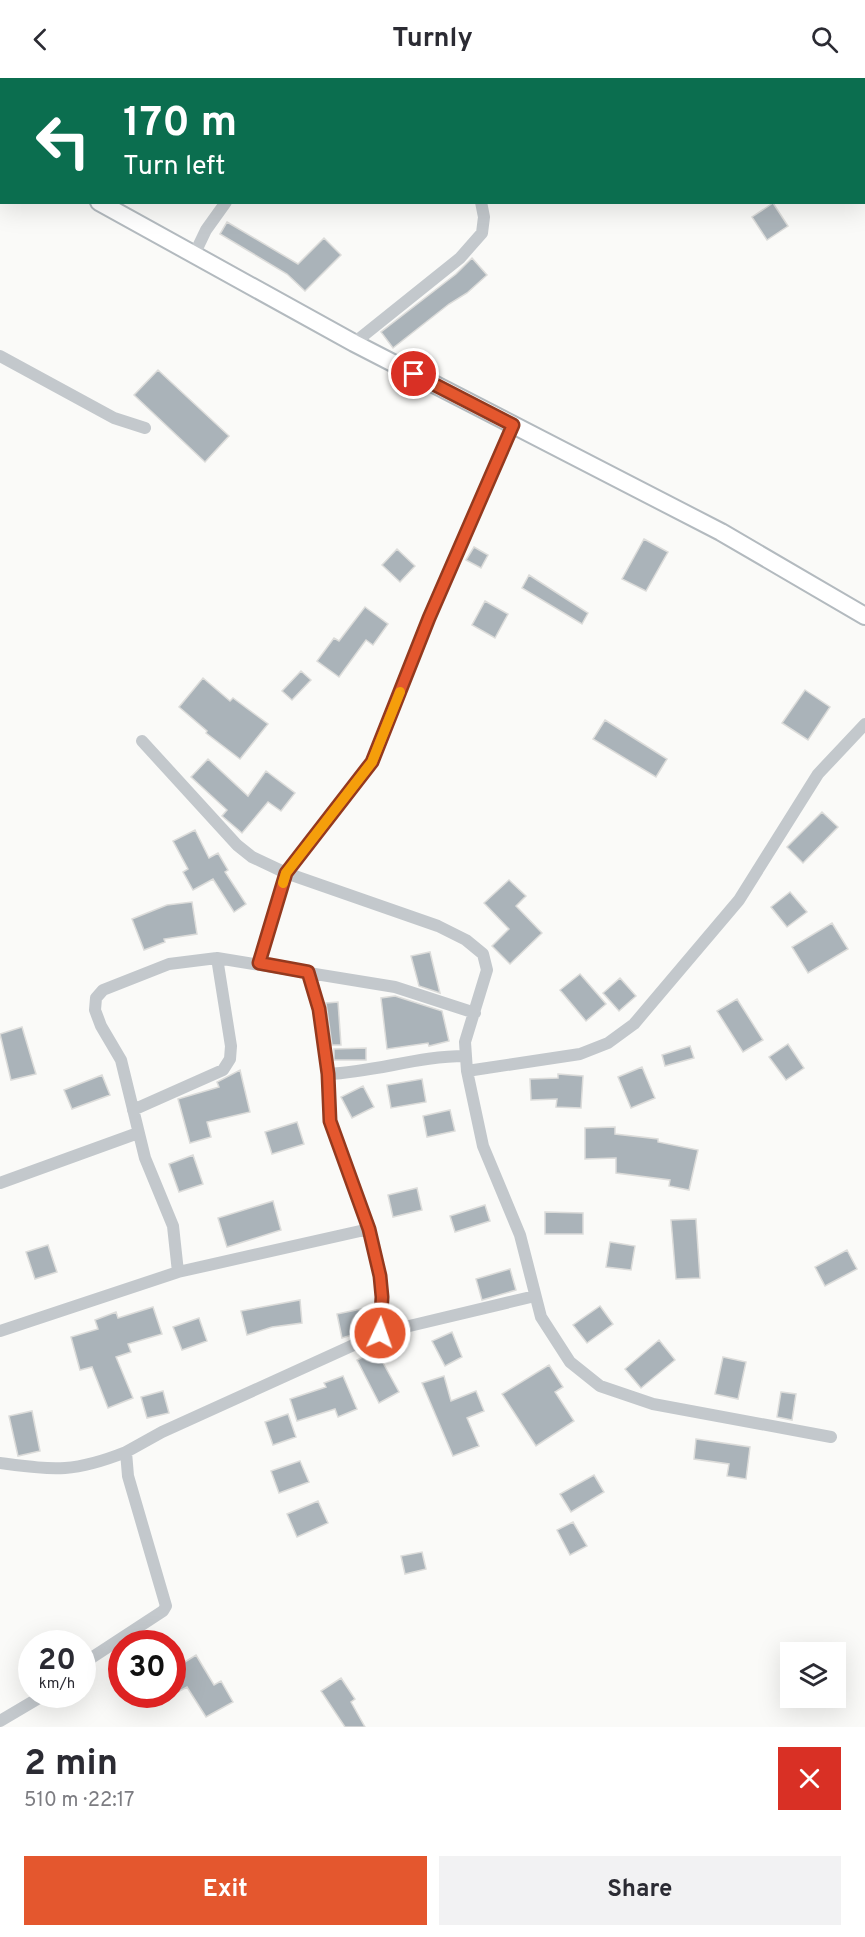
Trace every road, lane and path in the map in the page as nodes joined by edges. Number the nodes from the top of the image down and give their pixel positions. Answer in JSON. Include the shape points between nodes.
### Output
{"nodes":[{"id":1,"x":103,"y":204,"type":"edge"},
{"id":2,"x":225,"y":204,"type":"edge"},
{"id":3,"x":481,"y":204,"type":"edge"},
{"id":4,"x":194,"y":255,"type":"junction"},
{"id":5,"x":354,"y":343,"type":"junction"},
{"id":6,"x":0,"y":356,"type":"edge"},
{"id":7,"x":513,"y":425,"type":"junction"},
{"id":8,"x":145,"y":428,"type":"dead end"},
{"id":9,"x":865,"y":616,"type":"edge"},
{"id":10,"x":865,"y":724,"type":"edge"},
{"id":11,"x":142,"y":741,"type":"dead end"},
{"id":12,"x":286,"y":873,"type":"junction"},
{"id":13,"x":217,"y":958,"type":"junction"},
{"id":14,"x":259,"y":963,"type":"junction"},
{"id":15,"x":308,"y":972,"type":"junction"},
{"id":16,"x":474,"y":1012,"type":"junction"},
{"id":17,"x":465,"y":1056,"type":"junction"},
{"id":18,"x":467,"y":1071,"type":"junction"},
{"id":19,"x":328,"y":1074,"type":"junction"},
{"id":20,"x":133,"y":1110,"type":"junction"},
{"id":21,"x":138,"y":1133,"type":"junction"},
{"id":22,"x":0,"y":1183,"type":"edge"},
{"id":23,"x":369,"y":1229,"type":"junction"},
{"id":24,"x":178,"y":1272,"type":"junction"},
{"id":25,"x":535,"y":1296,"type":"junction"},
{"id":26,"x":0,"y":1331,"type":"edge"},
{"id":27,"x":380,"y":1333,"type":"junction"},
{"id":28,"x":831,"y":1437,"type":"dead end"},
{"id":29,"x":126,"y":1452,"type":"junction"},
{"id":30,"x":0,"y":1463,"type":"edge"},
{"id":31,"x":96,"y":1655,"type":"edge"},
{"id":32,"x":22,"y":1708,"type":"edge"},
{"id":33,"x":0,"y":1721,"type":"edge"}],
"edges":[{"from":1,"to":4,"type":"main road"},
{"from":2,"to":4,"type":"street"},
{"from":3,"to":5,"type":"street","via":[[482,233],[460,258]]},
{"from":4,"to":5,"type":"main road"},
{"from":5,"to":7,"type":"main road"},
{"from":6,"to":8,"type":"street","via":[[114,418]]},
{"from":7,"to":9,"type":"main road","via":[[722,532]]},
{"from":7,"to":12,"type":"street","via":[[372,762]]},
{"from":10,"to":18,"type":"street","via":[[818,774],[739,900],[634,1024],[608,1043],[580,1054]]},
{"from":11,"to":12,"type":"street","via":[[237,845]]},
{"from":12,"to":14,"type":"street"},
{"from":12,"to":16,"type":"street","via":[[438,926],[466,940],[483,954],[487,970]]},
{"from":13,"to":14,"type":"street"},
{"from":13,"to":20,"type":"street","via":[[230,1059],[223,1070]]},
{"from":13,"to":20,"type":"street","via":[[169,964],[103,990],[96,998],[100,1026],[121,1060]]},
{"from":14,"to":15,"type":"street"},
{"from":15,"to":16,"type":"street","via":[[394,987]]},
{"from":15,"to":19,"type":"street","via":[[319,1009]]},
{"from":16,"to":17,"type":"street"},
{"from":17,"to":18,"type":"street"},
{"from":17,"to":19,"type":"street","via":[[440,1056],[360,1072]]},
{"from":18,"to":25,"type":"street","via":[[483,1146],[520,1235]]},
{"from":19,"to":23,"type":"street","via":[[330,1121]]},
{"from":20,"to":21,"type":"street"},
{"from":21,"to":22,"type":"street"},
{"from":21,"to":24,"type":"street","via":[[173,1226]]},
{"from":23,"to":24,"type":"street"},
{"from":23,"to":27,"type":"street","via":[[381,1286]]},
{"from":24,"to":26,"type":"street"},
{"from":25,"to":27,"type":"street"},
{"from":25,"to":28,"type":"street","via":[[541,1317],[570,1362],[600,1386],[653,1404]]},
{"from":27,"to":29,"type":"street"},
{"from":29,"to":30,"type":"street","via":[[91,1466],[67,1469]]},
{"from":29,"to":31,"type":"street","via":[[128,1476],[166,1606]]},
{"from":32,"to":33,"type":"street"}]}
